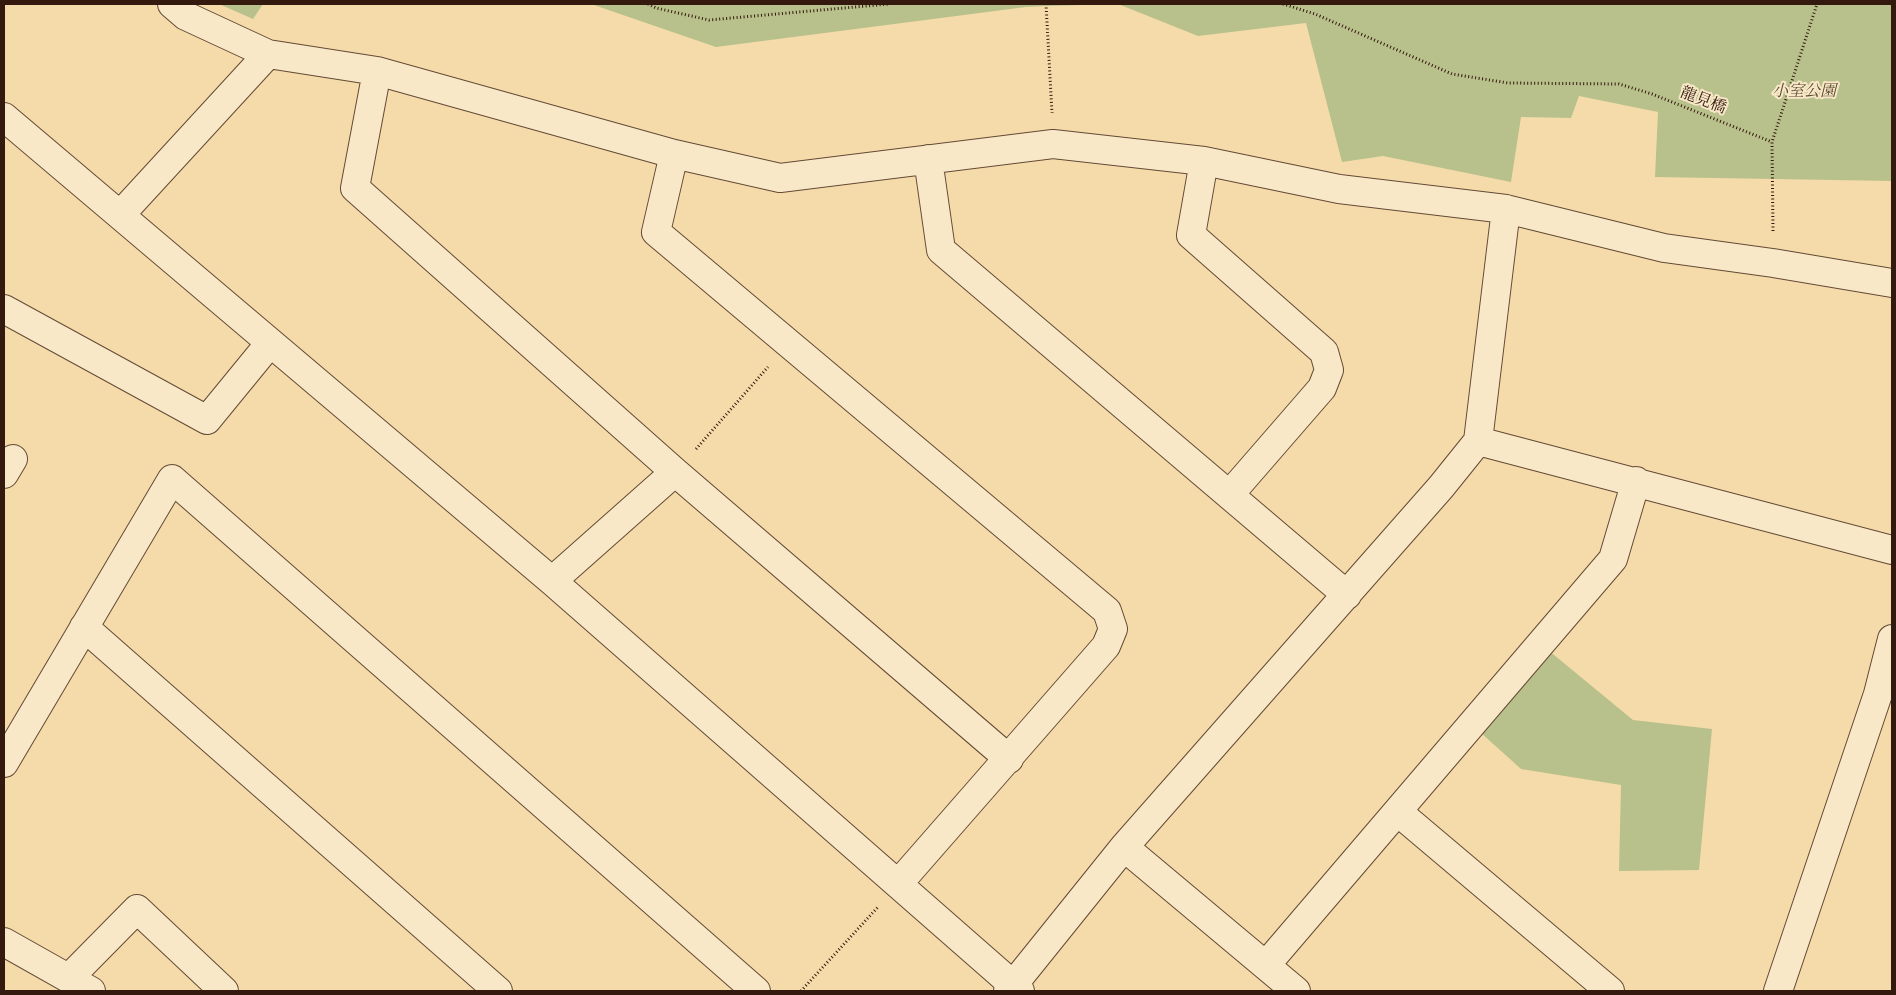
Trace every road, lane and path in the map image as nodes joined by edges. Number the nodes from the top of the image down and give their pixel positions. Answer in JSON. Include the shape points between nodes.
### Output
{"nodes":[{"id":1,"x":172,"y":4,"type":"edge"},
{"id":2,"x":648,"y":4,"type":"edge"},
{"id":3,"x":889,"y":4,"type":"edge"},
{"id":4,"x":1046,"y":4,"type":"edge"},
{"id":5,"x":1282,"y":4,"type":"edge"},
{"id":6,"x":1817,"y":4,"type":"edge"},
{"id":7,"x":268,"y":54,"type":"junction"},
{"id":8,"x":377,"y":71,"type":"junction"},
{"id":9,"x":4,"y":117,"type":"edge"},
{"id":10,"x":1772,"y":142,"type":"junction"},
{"id":11,"x":1053,"y":144,"type":"junction"},
{"id":12,"x":674,"y":154,"type":"junction"},
{"id":13,"x":928,"y":159,"type":"junction"},
{"id":14,"x":1204,"y":161,"type":"junction"},
{"id":15,"x":1506,"y":209,"type":"junction"},
{"id":16,"x":120,"y":216,"type":"junction"},
{"id":17,"x":1773,"y":263,"type":"junction"},
{"id":18,"x":1892,"y":283,"type":"edge"},
{"id":19,"x":4,"y":309,"type":"edge"},
{"id":20,"x":270,"y":343,"type":"junction"},
{"id":21,"x":788,"y":344,"type":"junction"},
{"id":22,"x":1478,"y":441,"type":"junction"},
{"id":23,"x":675,"y":472,"type":"junction"},
{"id":24,"x":1636,"y":481,"type":"junction"},
{"id":25,"x":1230,"y":494,"type":"junction"},
{"id":26,"x":1892,"y":550,"type":"edge"},
{"id":27,"x":552,"y":581,"type":"junction"},
{"id":28,"x":1347,"y":595,"type":"junction"},
{"id":29,"x":84,"y":627,"type":"junction"},
{"id":30,"x":1892,"y":639,"type":"edge"},
{"id":31,"x":1009,"y":759,"type":"junction"},
{"id":32,"x":4,"y":763,"type":"edge"},
{"id":33,"x":1398,"y":812,"type":"junction"},
{"id":34,"x":1124,"y":847,"type":"junction"},
{"id":35,"x":898,"y":884,"type":"junction"},
{"id":36,"x":7,"y":948,"type":"edge"},
{"id":37,"x":1266,"y":965,"type":"junction"},
{"id":38,"x":80,"y":984,"type":"edge"},
{"id":39,"x":1014,"y":989,"type":"edge"},
{"id":40,"x":224,"y":991,"type":"edge"},
{"id":41,"x":498,"y":991,"type":"edge"},
{"id":42,"x":756,"y":991,"type":"edge"},
{"id":43,"x":801,"y":991,"type":"edge"},
{"id":44,"x":1296,"y":991,"type":"edge"},
{"id":45,"x":1610,"y":991,"type":"edge"},
{"id":46,"x":1778,"y":991,"type":"edge"}],
"edges":[{"from":1,"to":7,"type":"street","via":[[186,16]]},
{"from":2,"to":3,"type":"path","via":[[709,20]]},
{"from":4,"to":11,"type":"path"},
{"from":5,"to":10,"type":"path","name":"龍見橋","via":[[1315,14],[1452,74],[1523,84],[1618,84]]},
{"from":6,"to":10,"type":"path"},
{"from":7,"to":8,"type":"street"},
{"from":7,"to":16,"type":"street"},
{"from":8,"to":12,"type":"street"},
{"from":8,"to":23,"type":"street","via":[[356,188]]},
{"from":9,"to":16,"type":"street"},
{"from":10,"to":17,"type":"path"},
{"from":11,"to":13,"type":"street"},
{"from":11,"to":14,"type":"street"},
{"from":12,"to":13,"type":"street","via":[[780,178]]},
{"from":12,"to":21,"type":"street","via":[[656,232]]},
{"from":13,"to":25,"type":"street","via":[[941,250]]},
{"from":14,"to":15,"type":"street","via":[[1339,189]]},
{"from":14,"to":25,"type":"street","via":[[1191,235],[1324,352],[1329,370],[1322,388]]},
{"from":15,"to":17,"type":"street","via":[[1664,248]]},
{"from":15,"to":22,"type":"street"},
{"from":16,"to":20,"type":"street"},
{"from":17,"to":18,"type":"street"},
{"from":19,"to":20,"type":"street","via":[[207,420]]},
{"from":20,"to":27,"type":"street"},
{"from":21,"to":23,"type":"path"},
{"from":21,"to":31,"type":"street","via":[[1107,611],[1112,629],[1106,646]]},
{"from":22,"to":24,"type":"street"},
{"from":22,"to":28,"type":"street"},
{"from":23,"to":27,"type":"street"},
{"from":23,"to":31,"type":"street"},
{"from":24,"to":26,"type":"street"},
{"from":24,"to":33,"type":"street","via":[[1614,559]]},
{"from":25,"to":28,"type":"street"},
{"from":27,"to":35,"type":"street"},
{"from":28,"to":34,"type":"street"},
{"from":29,"to":32,"type":"street"},
{"from":29,"to":41,"type":"street"},
{"from":29,"to":42,"type":"street","via":[[172,479]]},
{"from":30,"to":46,"type":"street","via":[[1878,694]]},
{"from":31,"to":35,"type":"street"},
{"from":33,"to":37,"type":"street"},
{"from":33,"to":45,"type":"street"},
{"from":34,"to":37,"type":"street"},
{"from":34,"to":39,"type":"street"},
{"from":35,"to":39,"type":"street"},
{"from":35,"to":43,"type":"path"},
{"from":36,"to":38,"type":"street"},
{"from":37,"to":44,"type":"street"},
{"from":38,"to":40,"type":"street","via":[[137,909]]}]}
